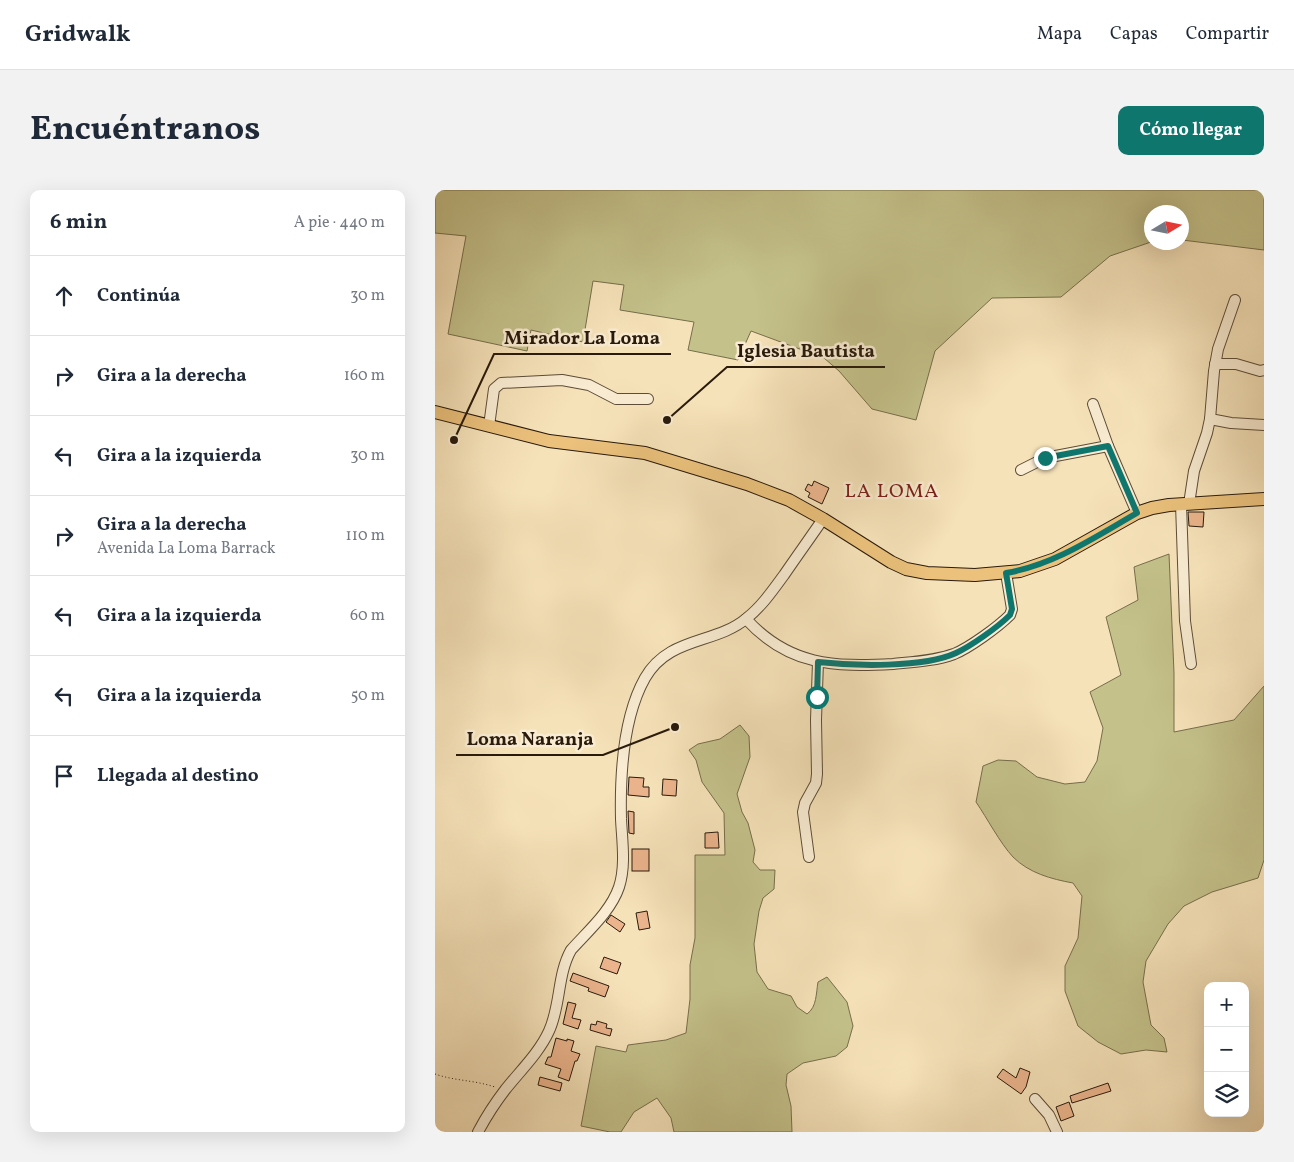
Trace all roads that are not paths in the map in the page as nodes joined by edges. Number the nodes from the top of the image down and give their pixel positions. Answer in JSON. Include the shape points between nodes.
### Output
{"nodes":[{"id":1,"x":1235,"y":300,"type":"dead end"},
{"id":2,"x":1215,"y":364,"type":"junction"},
{"id":3,"x":1264,"y":370,"type":"edge"},
{"id":4,"x":648,"y":399,"type":"dead end"},
{"id":5,"x":1093,"y":404,"type":"dead end"},
{"id":6,"x":435,"y":412,"type":"edge"},
{"id":7,"x":1210,"y":419,"type":"junction"},
{"id":8,"x":1264,"y":425,"type":"edge"},
{"id":9,"x":489,"y":426,"type":"junction"},
{"id":10,"x":1108,"y":446,"type":"junction"},
{"id":11,"x":1021,"y":470,"type":"dead end"},
{"id":12,"x":1264,"y":499,"type":"edge"},
{"id":13,"x":1185,"y":504,"type":"junction"},
{"id":14,"x":1137,"y":513,"type":"junction"},
{"id":15,"x":823,"y":519,"type":"junction"},
{"id":16,"x":1006,"y":573,"type":"junction"},
{"id":17,"x":746,"y":620,"type":"junction"},
{"id":18,"x":818,"y":662,"type":"junction"},
{"id":19,"x":1191,"y":664,"type":"dead end"},
{"id":20,"x":809,"y":857,"type":"dead end"},
{"id":21,"x":1035,"y":1099,"type":"dead end"},
{"id":22,"x":478,"y":1132,"type":"edge"},
{"id":23,"x":1057,"y":1132,"type":"edge"}],
"edges":[{"from":1,"to":2,"type":"street"},
{"from":2,"to":3,"type":"street","via":[[1236,364]]},
{"from":2,"to":7,"type":"street"},
{"from":4,"to":9,"type":"street","via":[[616,399],[589,385],[571,381],[501,383],[494,389]]},
{"from":5,"to":10,"type":"street"},
{"from":6,"to":9,"type":"main road"},
{"from":7,"to":8,"type":"street"},
{"from":7,"to":13,"type":"street"},
{"from":9,"to":15,"type":"main road","via":[[556,442],[645,452],[771,493]]},
{"from":10,"to":11,"type":"street","via":[[1045,458]]},
{"from":10,"to":14,"type":"street"},
{"from":12,"to":13,"type":"main road"},
{"from":13,"to":14,"type":"main road"},
{"from":13,"to":19,"type":"street","via":[[1184,614]]},
{"from":14,"to":16,"type":"main road","via":[[1055,559]]},
{"from":15,"to":16,"type":"main road","via":[[907,569],[951,574]]},
{"from":15,"to":17,"type":"street","via":[[765,600]]},
{"from":16,"to":18,"type":"street","via":[[1012,609],[1010,615],[955,653],[905,663],[856,666]]},
{"from":17,"to":18,"type":"street","via":[[777,645]]},
{"from":17,"to":22,"type":"street","via":[[667,654],[652,667],[637,693],[621,778],[619,885],[606,910],[567,957],[555,1016],[543,1044],[505,1091]]},
{"from":18,"to":20,"type":"street","via":[[817,774],[814,790],[803,812]]},
{"from":21,"to":23,"type":"street"}]}
